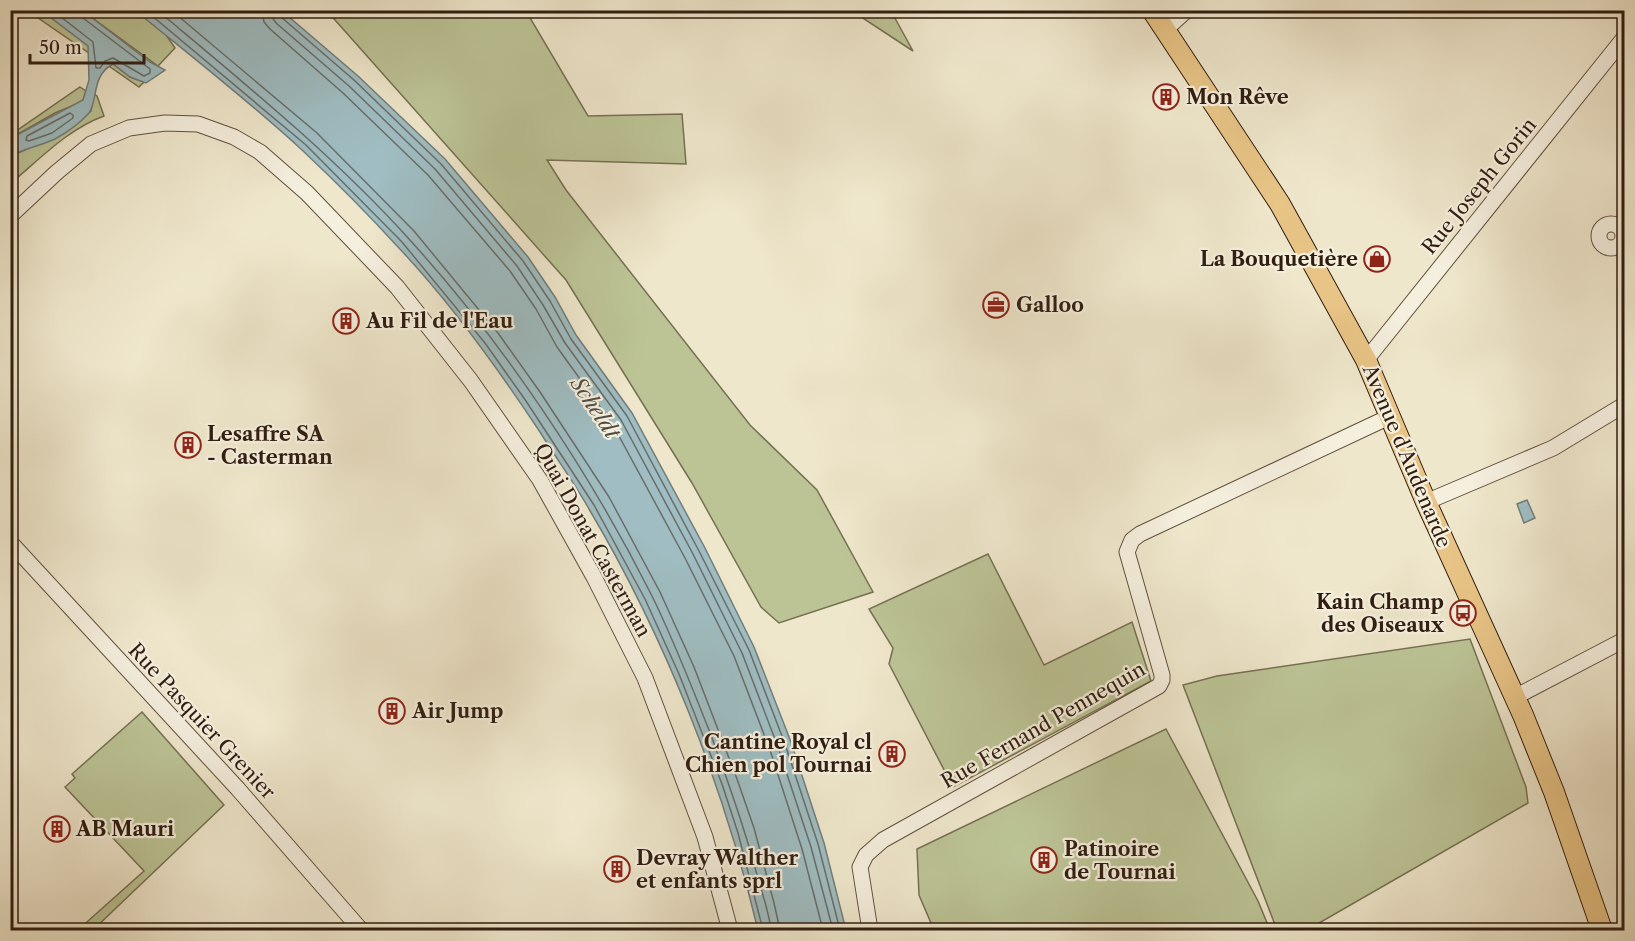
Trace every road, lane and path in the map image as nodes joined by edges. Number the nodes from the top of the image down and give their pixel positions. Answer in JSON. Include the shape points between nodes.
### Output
{"nodes":[{"id":1,"x":1152,"y":10,"type":"edge"},
{"id":2,"x":1186,"y":10,"type":"edge"},
{"id":3,"x":1165,"y":30,"type":"junction"},
{"id":4,"x":1624,"y":38,"type":"edge"},
{"id":5,"x":10,"y":216,"type":"edge"},
{"id":6,"x":1623,"y":229,"type":"edge"},
{"id":7,"x":1622,"y":250,"type":"edge"},
{"id":8,"x":1366,"y":360,"type":"junction"},
{"id":9,"x":1624,"y":405,"type":"edge"},
{"id":10,"x":1389,"y":417,"type":"junction"},
{"id":11,"x":1426,"y":502,"type":"junction"},
{"id":12,"x":10,"y":542,"type":"edge"},
{"id":13,"x":1624,"y":640,"type":"edge"},
{"id":14,"x":1515,"y":697,"type":"junction"},
{"id":15,"x":361,"y":930,"type":"edge"},
{"id":16,"x":730,"y":930,"type":"edge"},
{"id":17,"x":870,"y":930,"type":"edge"},
{"id":18,"x":1602,"y":930,"type":"edge"}],
"edges":[{"from":1,"to":3,"type":"main road","name":"Avenue d'Audenarde"},
{"from":2,"to":3,"type":"street"},
{"from":3,"to":8,"type":"main road","name":"Avenue d'Audenarde","via":[[1280,204]]},
{"from":4,"to":8,"type":"street","name":"Rue Joseph Gorin"},
{"from":5,"to":16,"type":"street","name":"Quai Donat Casterman","via":[[91,144],[129,128],[165,123],[198,124],[234,137],[260,152],[307,193],[397,287],[471,381],[540,480],[645,678],[705,837]]},
{"from":6,"to":7,"type":"street"},
{"from":6,"to":7,"type":"street","via":[[1608,224],[1598,234],[1603,246]]},
{"from":8,"to":10,"type":"main road","name":"Avenue d'Audenarde"},
{"from":9,"to":11,"type":"street","via":[[1553,448]]},
{"from":10,"to":11,"type":"main road","name":"Avenue d'Audenarde"},
{"from":10,"to":17,"type":"street","name":"Rue Fernand Pennequin","via":[[1132,540],[1127,552],[1162,675],[1159,686],[883,840],[866,855],[860,867]]},
{"from":11,"to":14,"type":"main road","name":"Avenue d'Audenarde"},
{"from":12,"to":15,"type":"street","name":"Rue Pasquier Grenier","via":[[238,789]]},
{"from":13,"to":14,"type":"street"},
{"from":14,"to":18,"type":"main road","name":"Avenue d'Audenarde","via":[[1554,792]]}]}
